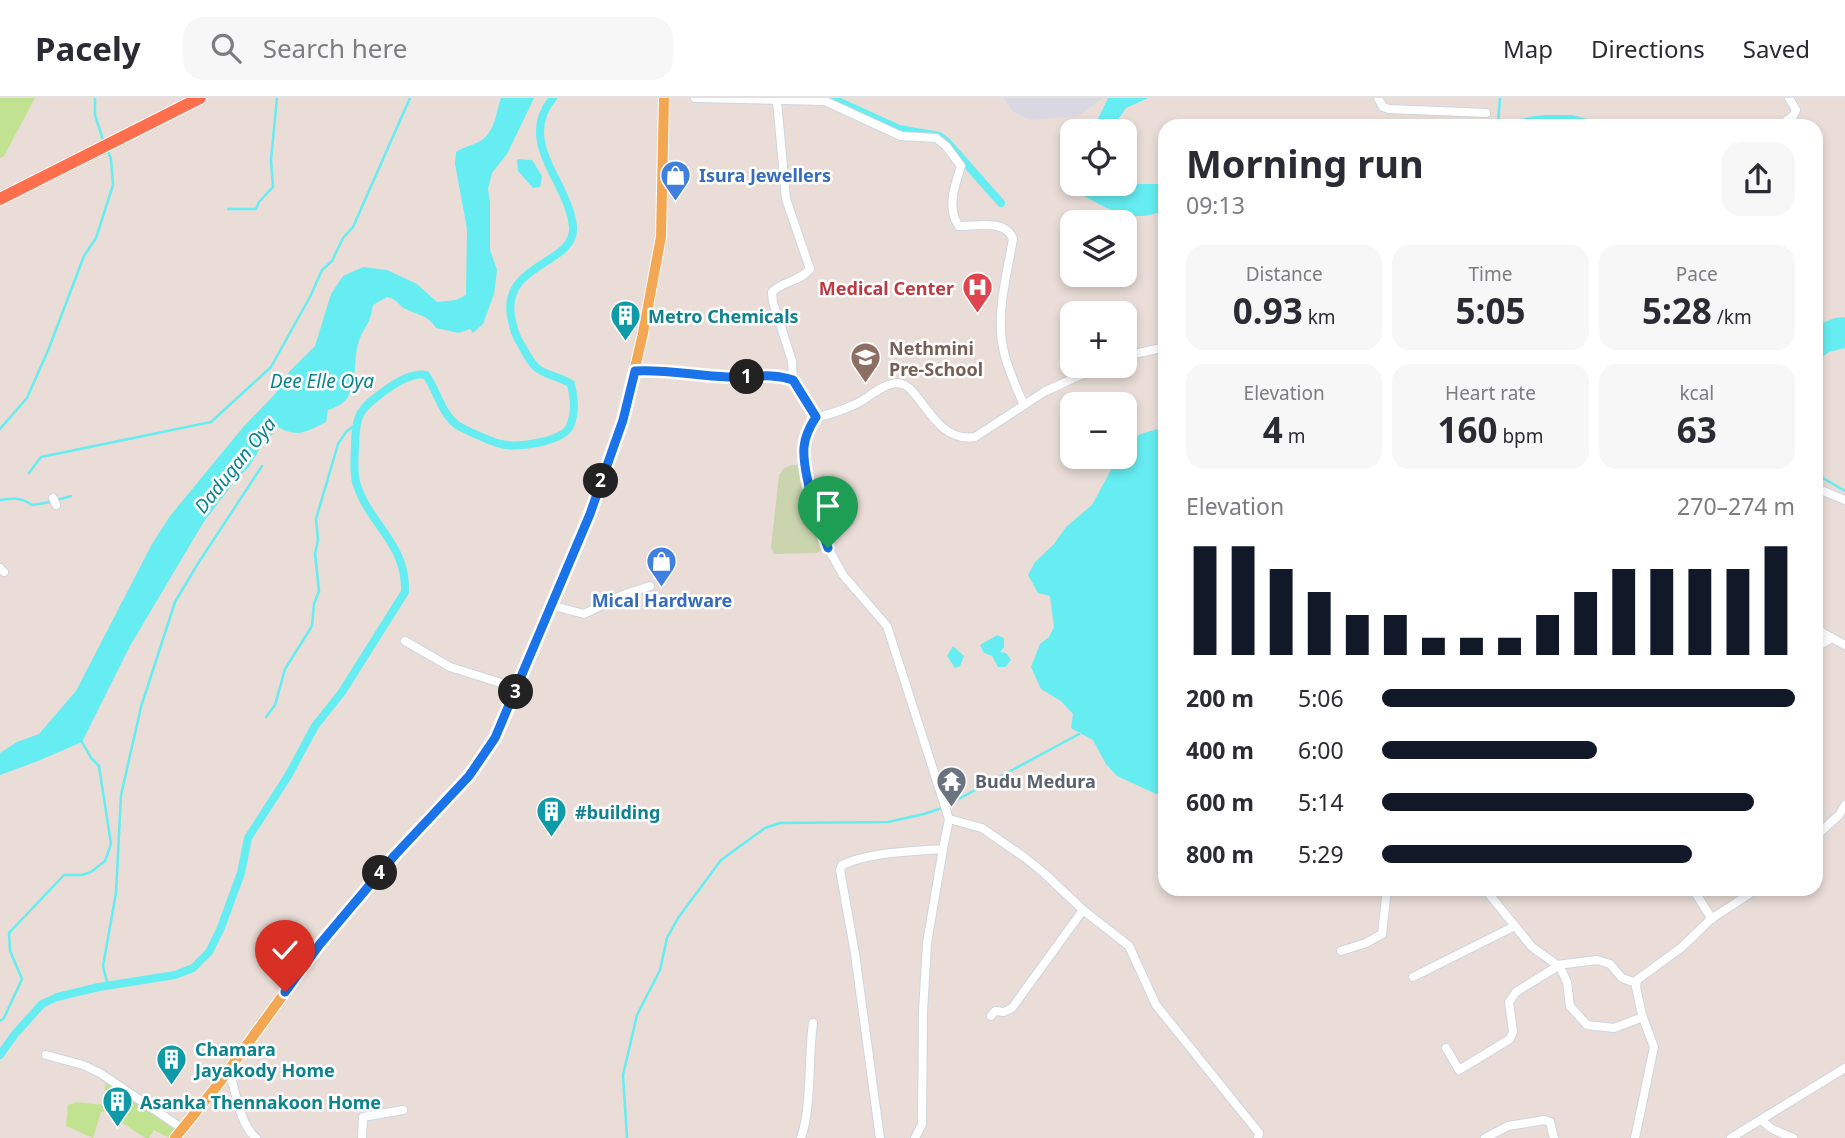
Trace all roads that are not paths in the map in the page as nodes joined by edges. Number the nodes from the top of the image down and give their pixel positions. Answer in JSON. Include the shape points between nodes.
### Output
{"nodes":[{"id":1,"x":200,"y":98,"type":"edge"},
{"id":2,"x":664,"y":98,"type":"edge"},
{"id":3,"x":695,"y":98,"type":"edge"},
{"id":4,"x":1378,"y":98,"type":"edge"},
{"id":5,"x":1789,"y":98,"type":"edge"},
{"id":6,"x":777,"y":101,"type":"junction"},
{"id":7,"x":1486,"y":113,"type":"dead end"},
{"id":8,"x":1789,"y":119,"type":"edge"},
{"id":9,"x":0,"y":199,"type":"edge"},
{"id":10,"x":1158,"y":349,"type":"edge"},
{"id":11,"x":1137,"y":353,"type":"edge"},
{"id":12,"x":635,"y":371,"type":"junction"},
{"id":13,"x":1074,"y":378,"type":"edge"},
{"id":14,"x":793,"y":380,"type":"junction"},
{"id":15,"x":1024,"y":405,"type":"junction"},
{"id":16,"x":816,"y":417,"type":"junction"},
{"id":17,"x":1823,"y":491,"type":"edge"},
{"id":18,"x":1845,"y":500,"type":"edge"},
{"id":19,"x":650,"y":586,"type":"dead end"},
{"id":20,"x":550,"y":605,"type":"junction"},
{"id":21,"x":1823,"y":634,"type":"edge"},
{"id":22,"x":1832,"y":638,"type":"junction"},
{"id":23,"x":405,"y":642,"type":"dead end"},
{"id":24,"x":1823,"y":643,"type":"edge"},
{"id":25,"x":1845,"y":645,"type":"edge"},
{"id":26,"x":517,"y":688,"type":"junction"},
{"id":27,"x":1845,"y":805,"type":"edge"},
{"id":28,"x":949,"y":819,"type":"junction"},
{"id":29,"x":1823,"y":830,"type":"edge"},
{"id":30,"x":943,"y":849,"type":"junction"},
{"id":31,"x":1386,"y":896,"type":"edge"},
{"id":32,"x":1491,"y":896,"type":"edge"},
{"id":33,"x":1697,"y":896,"type":"edge"},
{"id":34,"x":1746,"y":896,"type":"edge"},
{"id":35,"x":1083,"y":910,"type":"junction"},
{"id":36,"x":1712,"y":919,"type":"junction"},
{"id":37,"x":1515,"y":926,"type":"junction"},
{"id":38,"x":1341,"y":951,"type":"dead end"},
{"id":39,"x":1558,"y":965,"type":"junction"},
{"id":40,"x":1413,"y":977,"type":"dead end"},
{"id":41,"x":1636,"y":983,"type":"junction"},
{"id":42,"x":991,"y":1016,"type":"dead end"},
{"id":43,"x":1643,"y":1017,"type":"junction"},
{"id":44,"x":813,"y":1023,"type":"dead end"},
{"id":45,"x":1446,"y":1048,"type":"dead end"},
{"id":46,"x":46,"y":1055,"type":"dead end"},
{"id":47,"x":1845,"y":1068,"type":"edge"},
{"id":48,"x":229,"y":1070,"type":"junction"},
{"id":49,"x":403,"y":1110,"type":"dead end"},
{"id":50,"x":1761,"y":1121,"type":"junction"},
{"id":51,"x":179,"y":1133,"type":"edge"},
{"id":52,"x":256,"y":1138,"type":"edge"},
{"id":53,"x":362,"y":1138,"type":"edge"},
{"id":54,"x":800,"y":1138,"type":"edge"},
{"id":55,"x":880,"y":1138,"type":"edge"},
{"id":56,"x":915,"y":1138,"type":"edge"},
{"id":57,"x":1258,"y":1138,"type":"edge"},
{"id":58,"x":1485,"y":1138,"type":"edge"},
{"id":59,"x":1554,"y":1138,"type":"edge"},
{"id":60,"x":1635,"y":1138,"type":"edge"},
{"id":61,"x":1731,"y":1138,"type":"edge"},
{"id":62,"x":1793,"y":1138,"type":"edge"}],
"edges":[{"from":1,"to":9,"type":"highway"},
{"from":2,"to":12,"type":"main road","via":[[661,237]]},
{"from":3,"to":6,"type":"street"},
{"from":4,"to":7,"type":"street","via":[[1389,109]]},
{"from":5,"to":8,"type":"street","via":[[1796,110]]},
{"from":6,"to":14,"type":"street","via":[[786,199],[810,269],[772,292]]},
{"from":6,"to":15,"type":"street","via":[[825,101],[901,136],[936,138],[954,154],[961,166],[953,218],[959,226],[1007,228],[1013,239],[1001,327],[1003,348]]},
{"from":10,"to":11,"type":"street"},
{"from":12,"to":14,"type":"street","via":[[773,375]]},
{"from":12,"to":20,"type":"main road","via":[[594,504]]},
{"from":13,"to":15,"type":"street"},
{"from":14,"to":16,"type":"street"},
{"from":15,"to":16,"type":"street","via":[[975,437],[965,438],[951,433],[906,386],[897,383],[849,407]]},
{"from":16,"to":28,"type":"street","via":[[803,449],[819,521],[833,559],[887,626]]},
{"from":17,"to":18,"type":"street"},
{"from":19,"to":20,"type":"street","via":[[584,614]]},
{"from":20,"to":26,"type":"main road"},
{"from":21,"to":22,"type":"street"},
{"from":22,"to":24,"type":"street"},
{"from":22,"to":25,"type":"street"},
{"from":23,"to":26,"type":"street","via":[[450,667]]},
{"from":26,"to":48,"type":"main road","via":[[478,764],[320,944]]},
{"from":27,"to":29,"type":"street"},
{"from":28,"to":30,"type":"street"},
{"from":28,"to":35,"type":"street","via":[[982,828],[1044,873]]},
{"from":30,"to":55,"type":"street","via":[[842,865]]},
{"from":30,"to":56,"type":"street","via":[[926,943],[922,1124]]},
{"from":31,"to":38,"type":"street","via":[[1382,934]]},
{"from":32,"to":37,"type":"street"},
{"from":33,"to":36,"type":"street"},
{"from":34,"to":36,"type":"street"},
{"from":35,"to":42,"type":"street","via":[[1012,1008]]},
{"from":35,"to":57,"type":"street","via":[[1129,946],[1156,1004],[1259,1133]]},
{"from":36,"to":41,"type":"street"},
{"from":37,"to":39,"type":"street","via":[[1532,947]]},
{"from":37,"to":40,"type":"street"},
{"from":39,"to":41,"type":"street","via":[[1597,960]]},
{"from":39,"to":43,"type":"street","via":[[1567,982],[1570,1006],[1587,1026],[1614,1028]]},
{"from":39,"to":45,"type":"street","via":[[1516,992],[1509,1002],[1510,1039],[1459,1070]]},
{"from":41,"to":43,"type":"street"},
{"from":43,"to":60,"type":"street","via":[[1654,1054]]},
{"from":44,"to":54,"type":"street","via":[[807,1114]]},
{"from":46,"to":51,"type":"street","via":[[100,1073]]},
{"from":47,"to":50,"type":"street"},
{"from":48,"to":51,"type":"main road"},
{"from":48,"to":52,"type":"street","via":[[242,1115]]},
{"from":49,"to":53,"type":"street","via":[[363,1117]]},
{"from":50,"to":61,"type":"street"},
{"from":50,"to":62,"type":"street"},
{"from":58,"to":59,"type":"street","via":[[1508,1126],[1545,1120],[1550,1122]]}]}
